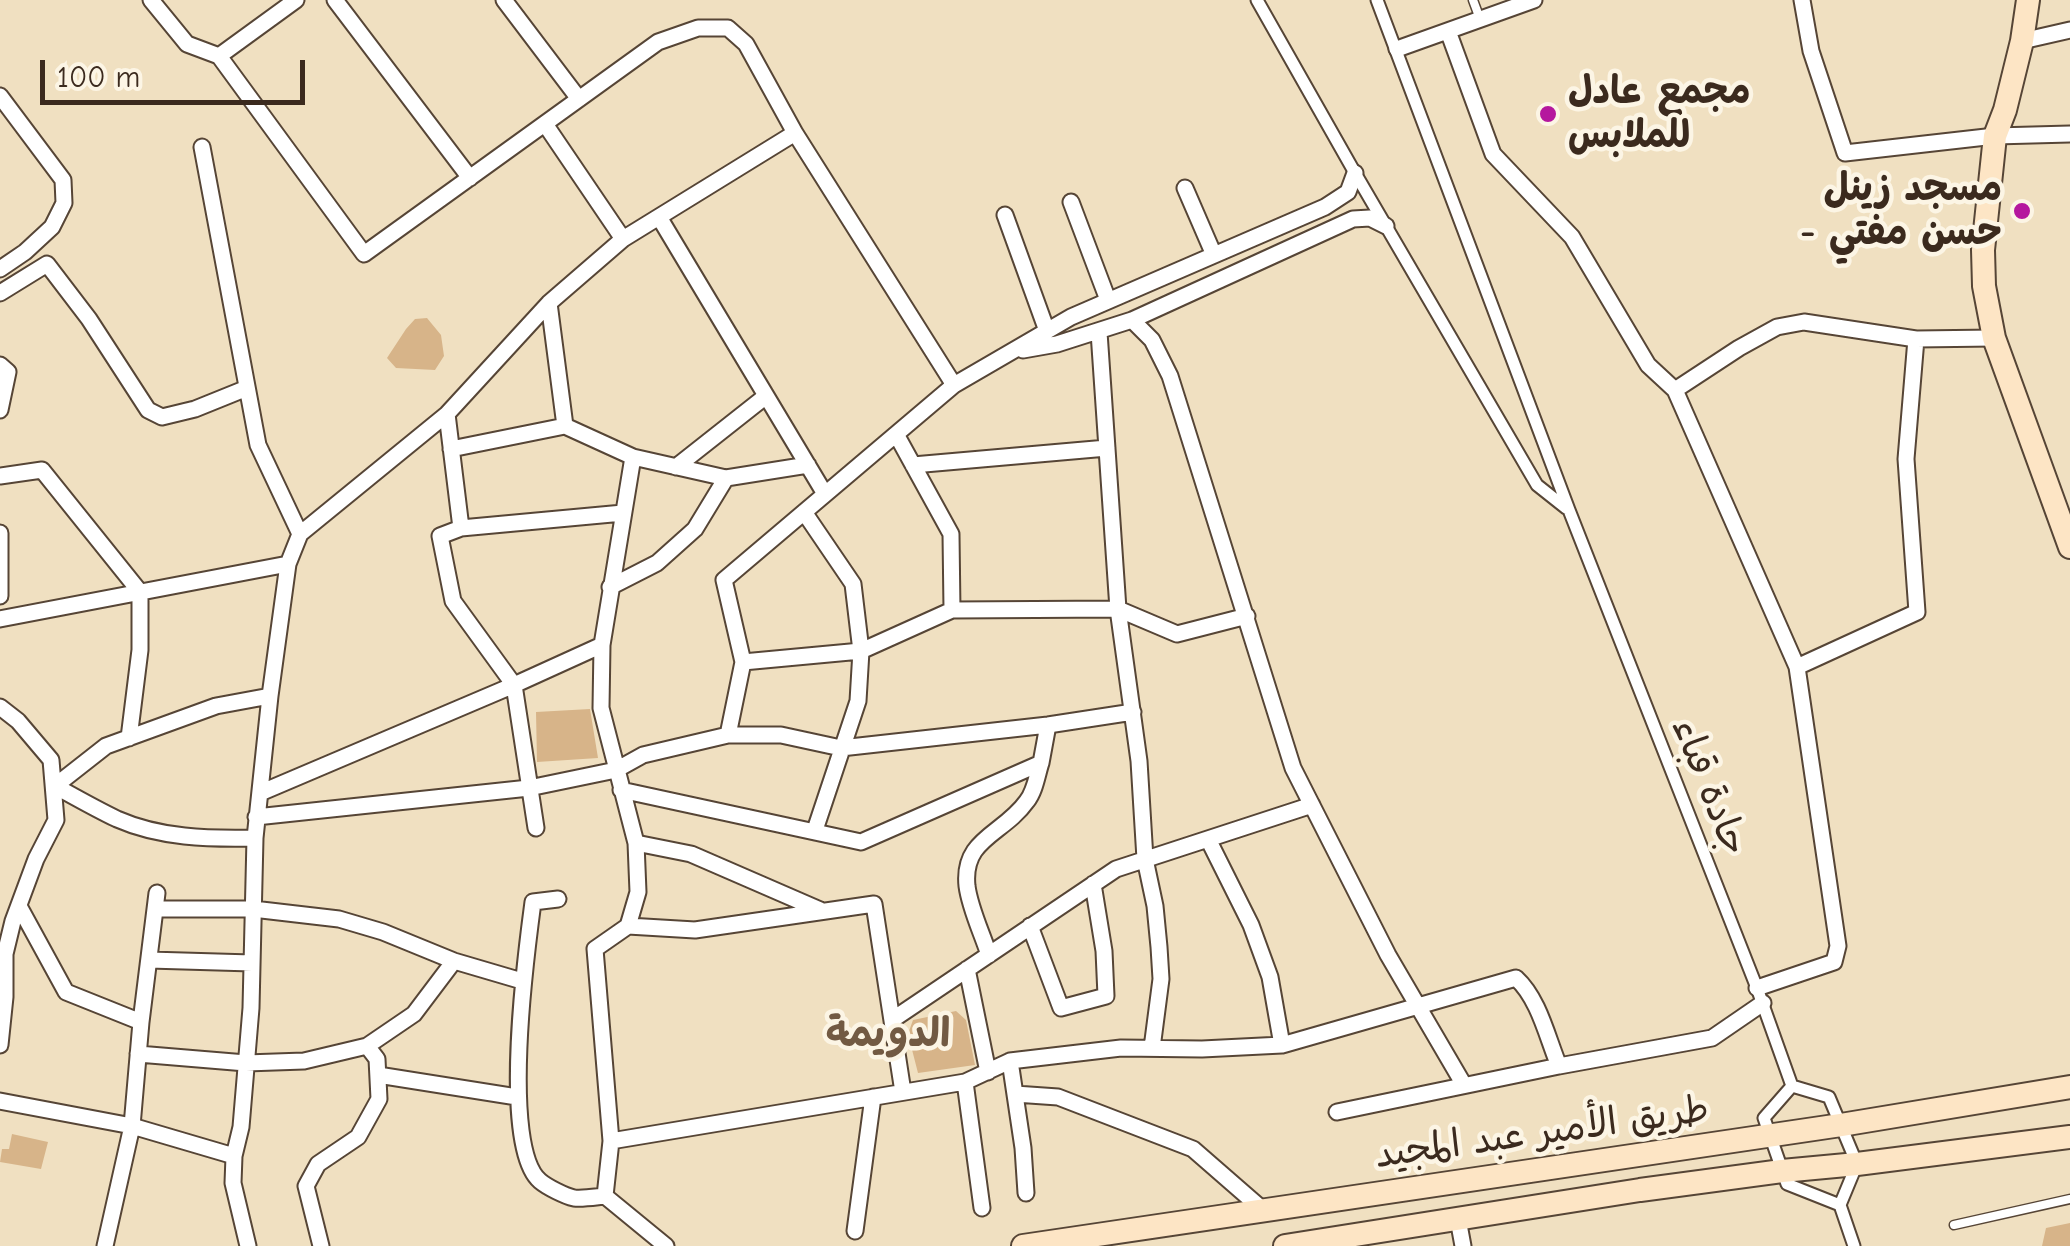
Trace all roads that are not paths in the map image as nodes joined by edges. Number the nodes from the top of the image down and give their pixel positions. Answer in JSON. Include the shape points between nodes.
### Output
{"nodes":[{"id":1,"x":151,"y":0,"type":"edge"},
{"id":2,"x":296,"y":0,"type":"edge"},
{"id":3,"x":335,"y":0,"type":"edge"},
{"id":4,"x":504,"y":0,"type":"edge"},
{"id":5,"x":1257,"y":0,"type":"edge"},
{"id":6,"x":1377,"y":0,"type":"edge"},
{"id":7,"x":1473,"y":0,"type":"edge"},
{"id":8,"x":1534,"y":0,"type":"edge"},
{"id":9,"x":1802,"y":0,"type":"edge"},
{"id":10,"x":2028,"y":0,"type":"edge"},
{"id":11,"x":1480,"y":19,"type":"junction"},
{"id":12,"x":2070,"y":30,"type":"edge"},
{"id":13,"x":1448,"y":31,"type":"junction"},
{"id":14,"x":2022,"y":41,"type":"junction"},
{"id":15,"x":1397,"y":49,"type":"junction"},
{"id":16,"x":219,"y":56,"type":"junction"},
{"id":17,"x":0,"y":96,"type":"edge"},
{"id":18,"x":579,"y":99,"type":"junction"},
{"id":19,"x":544,"y":124,"type":"junction"},
{"id":20,"x":795,"y":133,"type":"junction"},
{"id":21,"x":2070,"y":134,"type":"edge"},
{"id":22,"x":1994,"y":136,"type":"junction"},
{"id":23,"x":202,"y":147,"type":"dead end"},
{"id":24,"x":1355,"y":173,"type":"junction"},
{"id":25,"x":470,"y":178,"type":"junction"},
{"id":26,"x":1185,"y":188,"type":"dead end"},
{"id":27,"x":1071,"y":202,"type":"dead end"},
{"id":28,"x":1005,"y":215,"type":"dead end"},
{"id":29,"x":658,"y":217,"type":"junction"},
{"id":30,"x":1386,"y":226,"type":"junction"},
{"id":31,"x":623,"y":239,"type":"junction"},
{"id":32,"x":1214,"y":255,"type":"junction"},
{"id":33,"x":0,"y":270,"type":"edge"},
{"id":34,"x":0,"y":293,"type":"edge"},
{"id":35,"x":1108,"y":300,"type":"junction"},
{"id":36,"x":548,"y":303,"type":"junction"},
{"id":37,"x":1132,"y":320,"type":"junction"},
{"id":38,"x":1048,"y":331,"type":"junction"},
{"id":39,"x":1099,"y":332,"type":"junction"},
{"id":40,"x":1994,"y":338,"type":"junction"},
{"id":41,"x":1916,"y":339,"type":"junction"},
{"id":42,"x":1012,"y":352,"type":"junction"},
{"id":43,"x":0,"y":365,"type":"edge"},
{"id":44,"x":954,"y":385,"type":"junction"},
{"id":45,"x":247,"y":388,"type":"junction"},
{"id":46,"x":1675,"y":390,"type":"junction"},
{"id":47,"x":766,"y":396,"type":"junction"},
{"id":48,"x":0,"y":410,"type":"edge"},
{"id":49,"x":447,"y":414,"type":"junction"},
{"id":50,"x":565,"y":426,"type":"junction"},
{"id":51,"x":896,"y":434,"type":"junction"},
{"id":52,"x":1107,"y":448,"type":"junction"},
{"id":53,"x":452,"y":449,"type":"junction"},
{"id":54,"x":633,"y":457,"type":"junction"},
{"id":55,"x":808,"y":465,"type":"junction"},
{"id":56,"x":913,"y":465,"type":"junction"},
{"id":57,"x":676,"y":467,"type":"junction"},
{"id":58,"x":0,"y":476,"type":"edge"},
{"id":59,"x":726,"y":478,"type":"junction"},
{"id":60,"x":825,"y":494,"type":"junction"},
{"id":61,"x":2061,"y":496,"type":"edge"},
{"id":62,"x":1569,"y":510,"type":"junction"},
{"id":63,"x":804,"y":512,"type":"junction"},
{"id":64,"x":623,"y":513,"type":"junction"},
{"id":65,"x":462,"y":528,"type":"junction"},
{"id":66,"x":0,"y":532,"type":"edge"},
{"id":67,"x":300,"y":534,"type":"junction"},
{"id":68,"x":2070,"y":547,"type":"edge"},
{"id":69,"x":288,"y":564,"type":"junction"},
{"id":70,"x":610,"y":587,"type":"junction"},
{"id":71,"x":140,"y":592,"type":"junction"},
{"id":72,"x":0,"y":596,"type":"edge"},
{"id":73,"x":1118,"y":609,"type":"junction"},
{"id":74,"x":952,"y":610,"type":"junction"},
{"id":75,"x":1247,"y":616,"type":"junction"},
{"id":76,"x":0,"y":619,"type":"edge"},
{"id":77,"x":602,"y":645,"type":"junction"},
{"id":78,"x":861,"y":651,"type":"junction"},
{"id":79,"x":743,"y":662,"type":"junction"},
{"id":80,"x":1797,"y":667,"type":"junction"},
{"id":81,"x":514,"y":685,"type":"junction"},
{"id":82,"x":270,"y":696,"type":"junction"},
{"id":83,"x":0,"y":707,"type":"edge"},
{"id":84,"x":1133,"y":712,"type":"junction"},
{"id":85,"x":1048,"y":725,"type":"junction"},
{"id":86,"x":728,"y":735,"type":"junction"},
{"id":87,"x":129,"y":738,"type":"junction"},
{"id":88,"x":840,"y":748,"type":"junction"},
{"id":89,"x":1041,"y":764,"type":"junction"},
{"id":90,"x":616,"y":770,"type":"junction"},
{"id":91,"x":54,"y":786,"type":"junction"},
{"id":92,"x":529,"y":788,"type":"junction"},
{"id":93,"x":621,"y":790,"type":"junction"},
{"id":94,"x":260,"y":793,"type":"junction"},
{"id":95,"x":1312,"y":805,"type":"junction"},
{"id":96,"x":256,"y":817,"type":"junction"},
{"id":97,"x":536,"y":828,"type":"dead end"},
{"id":98,"x":815,"y":830,"type":"junction"},
{"id":99,"x":255,"y":838,"type":"junction"},
{"id":100,"x":1208,"y":839,"type":"junction"},
{"id":101,"x":636,"y":843,"type":"junction"},
{"id":102,"x":1145,"y":860,"type":"junction"},
{"id":103,"x":1094,"y":884,"type":"junction"},
{"id":104,"x":558,"y":898,"type":"dead end"},
{"id":105,"x":19,"y":906,"type":"junction"},
{"id":106,"x":253,"y":909,"type":"junction"},
{"id":107,"x":822,"y":911,"type":"junction"},
{"id":108,"x":628,"y":926,"type":"junction"},
{"id":109,"x":1030,"y":926,"type":"junction"},
{"id":110,"x":989,"y":955,"type":"junction"},
{"id":111,"x":149,"y":960,"type":"junction"},
{"id":112,"x":454,"y":961,"type":"junction"},
{"id":113,"x":252,"y":964,"type":"junction"},
{"id":114,"x":967,"y":969,"type":"junction"},
{"id":115,"x":522,"y":981,"type":"junction"},
{"id":116,"x":1760,"y":996,"type":"junction"},
{"id":117,"x":1418,"y":1007,"type":"junction"},
{"id":118,"x":892,"y":1020,"type":"junction"},
{"id":119,"x":142,"y":1022,"type":"junction"},
{"id":120,"x":0,"y":1045,"type":"edge"},
{"id":121,"x":1282,"y":1045,"type":"junction"},
{"id":122,"x":367,"y":1046,"type":"junction"},
{"id":123,"x":1152,"y":1048,"type":"junction"},
{"id":124,"x":138,"y":1054,"type":"junction"},
{"id":125,"x":1010,"y":1061,"type":"junction"},
{"id":126,"x":246,"y":1063,"type":"junction"},
{"id":127,"x":1559,"y":1066,"type":"junction"},
{"id":128,"x":988,"y":1072,"type":"junction"},
{"id":129,"x":378,"y":1076,"type":"junction"},
{"id":130,"x":965,"y":1082,"type":"junction"},
{"id":131,"x":1464,"y":1085,"type":"junction"},
{"id":132,"x":1792,"y":1086,"type":"junction"},
{"id":133,"x":2070,"y":1087,"type":"edge"},
{"id":134,"x":903,"y":1092,"type":"junction"},
{"id":135,"x":1015,"y":1094,"type":"junction"},
{"id":136,"x":517,"y":1097,"type":"junction"},
{"id":137,"x":873,"y":1098,"type":"junction"},
{"id":138,"x":0,"y":1101,"type":"edge"},
{"id":139,"x":1336,"y":1112,"type":"dead end"},
{"id":140,"x":1841,"y":1125,"type":"junction"},
{"id":141,"x":132,"y":1126,"type":"junction"},
{"id":142,"x":1770,"y":1135,"type":"junction"},
{"id":143,"x":2070,"y":1137,"type":"edge"},
{"id":144,"x":611,"y":1141,"type":"junction"},
{"id":145,"x":234,"y":1156,"type":"junction"},
{"id":146,"x":1857,"y":1164,"type":"junction"},
{"id":147,"x":1026,"y":1193,"type":"dead end"},
{"id":148,"x":605,"y":1196,"type":"junction"},
{"id":149,"x":1352,"y":1197,"type":"junction"},
{"id":150,"x":2070,"y":1199,"type":"edge"},
{"id":151,"x":1840,"y":1205,"type":"junction"},
{"id":152,"x":982,"y":1208,"type":"dead end"},
{"id":153,"x":1262,"y":1210,"type":"junction"},
{"id":154,"x":1458,"y":1219,"type":"junction"},
{"id":155,"x":1954,"y":1225,"type":"dead end"},
{"id":156,"x":856,"y":1232,"type":"dead end"},
{"id":157,"x":1357,"y":1235,"type":"junction"},
{"id":158,"x":105,"y":1246,"type":"edge"},
{"id":159,"x":248,"y":1246,"type":"edge"},
{"id":160,"x":321,"y":1246,"type":"edge"},
{"id":161,"x":666,"y":1246,"type":"edge"},
{"id":162,"x":1023,"y":1246,"type":"edge"},
{"id":163,"x":1284,"y":1246,"type":"edge"},
{"id":164,"x":1463,"y":1246,"type":"edge"},
{"id":165,"x":1854,"y":1246,"type":"edge"}],
"edges":[{"from":1,"to":16,"type":"street","via":[[187,44]]},
{"from":2,"to":16,"type":"street"},
{"from":3,"to":25,"type":"street"},
{"from":4,"to":18,"type":"street"},
{"from":5,"to":24,"type":"street","name":"جادة قباء"},
{"from":6,"to":15,"type":"street","name":"جادة قباء"},
{"from":7,"to":11,"type":"lane"},
{"from":8,"to":11,"type":"street"},
{"from":9,"to":22,"type":"street","via":[[1844,153]]},
{"from":10,"to":14,"type":"main road"},
{"from":11,"to":13,"type":"street"},
{"from":12,"to":14,"type":"street"},
{"from":13,"to":15,"type":"street"},
{"from":13,"to":46,"type":"street","via":[[1493,154],[1572,237],[1648,365]]},
{"from":14,"to":22,"type":"main road"},
{"from":15,"to":62,"type":"street","name":"جادة قباء"},
{"from":16,"to":25,"type":"street","via":[[364,254]]},
{"from":17,"to":33,"type":"street","via":[[63,180],[64,203],[52,227]]},
{"from":18,"to":19,"type":"street"},
{"from":18,"to":20,"type":"street","via":[[658,42],[698,28],[728,28],[746,44]]},
{"from":19,"to":25,"type":"street"},
{"from":19,"to":31,"type":"street"},
{"from":20,"to":29,"type":"street"},
{"from":20,"to":44,"type":"street"},
{"from":21,"to":22,"type":"street"},
{"from":22,"to":40,"type":"main road","via":[[1983,250]]},
{"from":23,"to":45,"type":"street"},
{"from":24,"to":30,"type":"street","name":"جادة قباء"},
{"from":24,"to":32,"type":"street","via":[[1348,192],[1326,207]]},
{"from":26,"to":32,"type":"street"},
{"from":27,"to":35,"type":"street"},
{"from":28,"to":38,"type":"street"},
{"from":29,"to":31,"type":"street"},
{"from":29,"to":47,"type":"street"},
{"from":30,"to":37,"type":"street","via":[[1353,219]]},
{"from":30,"to":62,"type":"street","name":"جادة قباء","via":[[1537,485]]},
{"from":31,"to":36,"type":"street"},
{"from":32,"to":35,"type":"street"},
{"from":34,"to":45,"type":"street","via":[[47,264],[148,410],[162,417]]},
{"from":35,"to":38,"type":"street"},
{"from":36,"to":49,"type":"street"},
{"from":36,"to":50,"type":"street"},
{"from":37,"to":39,"type":"street"},
{"from":37,"to":75,"type":"street","via":[[1152,340],[1170,376]]},
{"from":38,"to":42,"type":"street"},
{"from":39,"to":42,"type":"street"},
{"from":39,"to":52,"type":"street"},
{"from":40,"to":41,"type":"street"},
{"from":40,"to":61,"type":"main road"},
{"from":41,"to":46,"type":"street","via":[[1804,322],[1777,327]]},
{"from":41,"to":80,"type":"street","via":[[1906,459],[1917,612]]},
{"from":42,"to":44,"type":"street"},
{"from":43,"to":48,"type":"street","via":[[8,372]]},
{"from":44,"to":51,"type":"street"},
{"from":45,"to":67,"type":"street","via":[[258,445]]},
{"from":46,"to":80,"type":"street"},
{"from":47,"to":55,"type":"street"},
{"from":47,"to":57,"type":"street"},
{"from":49,"to":53,"type":"street"},
{"from":49,"to":67,"type":"street"},
{"from":50,"to":53,"type":"street"},
{"from":50,"to":54,"type":"street"},
{"from":51,"to":56,"type":"street"},
{"from":51,"to":60,"type":"street"},
{"from":52,"to":56,"type":"street"},
{"from":52,"to":73,"type":"street"},
{"from":53,"to":65,"type":"street"},
{"from":54,"to":57,"type":"street"},
{"from":54,"to":64,"type":"street"},
{"from":55,"to":59,"type":"street"},
{"from":55,"to":60,"type":"street"},
{"from":56,"to":74,"type":"street","via":[[952,534]]},
{"from":57,"to":59,"type":"street"},
{"from":58,"to":71,"type":"street","via":[[42,470]]},
{"from":59,"to":70,"type":"street","via":[[695,529],[657,563]]},
{"from":60,"to":63,"type":"street"},
{"from":61,"to":68,"type":"main road"},
{"from":62,"to":116,"type":"street","name":"جادة قباء"},
{"from":63,"to":78,"type":"street","via":[[853,584]]},
{"from":63,"to":79,"type":"street","via":[[724,580]]},
{"from":64,"to":65,"type":"street"},
{"from":64,"to":70,"type":"street"},
{"from":65,"to":81,"type":"street","via":[[440,536],[453,601]]},
{"from":66,"to":72,"type":"street"},
{"from":67,"to":69,"type":"street"},
{"from":69,"to":71,"type":"street"},
{"from":69,"to":82,"type":"street"},
{"from":70,"to":77,"type":"street"},
{"from":71,"to":76,"type":"street"},
{"from":71,"to":87,"type":"street"},
{"from":73,"to":74,"type":"street"},
{"from":73,"to":75,"type":"street","via":[[1177,634]]},
{"from":73,"to":84,"type":"street"},
{"from":74,"to":78,"type":"street"},
{"from":75,"to":95,"type":"street","via":[[1293,768]]},
{"from":77,"to":81,"type":"street"},
{"from":77,"to":90,"type":"street","via":[[601,708]]},
{"from":78,"to":79,"type":"street"},
{"from":78,"to":88,"type":"street","via":[[858,701]]},
{"from":79,"to":86,"type":"street"},
{"from":80,"to":116,"type":"street","via":[[1838,946],[1834,962]]},
{"from":81,"to":92,"type":"street"},
{"from":81,"to":94,"type":"street"},
{"from":82,"to":87,"type":"street","via":[[216,706]]},
{"from":82,"to":94,"type":"street"},
{"from":83,"to":91,"type":"street","via":[[51,760]]},
{"from":84,"to":85,"type":"street"},
{"from":84,"to":102,"type":"street"},
{"from":85,"to":88,"type":"street"},
{"from":85,"to":89,"type":"street"},
{"from":86,"to":88,"type":"street","via":[[781,735]]},
{"from":86,"to":90,"type":"street","via":[[643,754]]},
{"from":87,"to":91,"type":"street","via":[[106,746]]},
{"from":88,"to":98,"type":"street"},
{"from":89,"to":98,"type":"street","via":[[861,842]]},
{"from":89,"to":110,"type":"street","via":[[1030,798],[972,850],[967,868]]},
{"from":90,"to":92,"type":"street"},
{"from":90,"to":93,"type":"street"},
{"from":91,"to":99,"type":"street","via":[[120,820],[172,836]]},
{"from":91,"to":105,"type":"street","via":[[56,820]]},
{"from":92,"to":96,"type":"street"},
{"from":92,"to":97,"type":"street"},
{"from":93,"to":98,"type":"street"},
{"from":93,"to":101,"type":"street"},
{"from":94,"to":96,"type":"street"},
{"from":95,"to":100,"type":"street"},
{"from":95,"to":117,"type":"street"},
{"from":96,"to":99,"type":"street"},
{"from":99,"to":106,"type":"street"},
{"from":100,"to":102,"type":"street"},
{"from":100,"to":121,"type":"street","via":[[1258,942]]},
{"from":101,"to":107,"type":"street","via":[[690,854]]},
{"from":101,"to":108,"type":"street","via":[[638,892]]},
{"from":102,"to":103,"type":"street"},
{"from":102,"to":123,"type":"street","via":[[1161,979]]},
{"from":103,"to":109,"type":"street"},
{"from":103,"to":109,"type":"street","via":[[1106,996],[1061,1008]]},
{"from":104,"to":115,"type":"street","via":[[533,902]]},
{"from":105,"to":119,"type":"street","via":[[66,992]]},
{"from":105,"to":120,"type":"street","via":[[5,954]]},
{"from":106,"to":111,"type":"street","via":[[156,901]]},
{"from":106,"to":112,"type":"street","via":[[338,919]]},
{"from":106,"to":113,"type":"street"},
{"from":107,"to":108,"type":"street","via":[[695,930]]},
{"from":107,"to":118,"type":"street","via":[[874,904]]},
{"from":108,"to":144,"type":"street","via":[[595,948]]},
{"from":109,"to":110,"type":"street"},
{"from":110,"to":114,"type":"street"},
{"from":111,"to":113,"type":"street"},
{"from":111,"to":119,"type":"street"},
{"from":112,"to":115,"type":"street"},
{"from":112,"to":122,"type":"street","via":[[414,1014]]},
{"from":113,"to":126,"type":"street"},
{"from":114,"to":118,"type":"street"},
{"from":114,"to":128,"type":"street"},
{"from":115,"to":136,"type":"street"},
{"from":116,"to":127,"type":"street","via":[[1712,1038]]},
{"from":116,"to":132,"type":"street","name":"جادة قباء"},
{"from":117,"to":121,"type":"street"},
{"from":117,"to":127,"type":"street","via":[[1516,978],[1532,999]]},
{"from":117,"to":131,"type":"street"},
{"from":118,"to":134,"type":"street"},
{"from":119,"to":124,"type":"street"},
{"from":121,"to":123,"type":"street"},
{"from":122,"to":126,"type":"street","via":[[304,1061]]},
{"from":122,"to":129,"type":"street"},
{"from":123,"to":125,"type":"street"},
{"from":124,"to":126,"type":"street"},
{"from":124,"to":141,"type":"street"},
{"from":125,"to":128,"type":"street"},
{"from":125,"to":135,"type":"street"},
{"from":126,"to":145,"type":"street"},
{"from":127,"to":131,"type":"street"},
{"from":128,"to":130,"type":"street"},
{"from":129,"to":136,"type":"street"},
{"from":129,"to":160,"type":"street","via":[[379,1099],[358,1136],[318,1164],[306,1186]]},
{"from":130,"to":134,"type":"street"},
{"from":130,"to":152,"type":"street"},
{"from":131,"to":139,"type":"street"},
{"from":132,"to":140,"type":"street","via":[[1829,1098]]},
{"from":132,"to":142,"type":"street","via":[[1764,1118]]},
{"from":133,"to":140,"type":"main road","name":"طريق الأمير عبد المجيد"},
{"from":134,"to":137,"type":"street"},
{"from":135,"to":147,"type":"street"},
{"from":135,"to":153,"type":"street","via":[[1058,1098],[1193,1148]]},
{"from":136,"to":148,"type":"street","via":[[526,1158],[538,1180],[573,1198]]},
{"from":137,"to":144,"type":"street"},
{"from":137,"to":156,"type":"street"},
{"from":138,"to":141,"type":"street"},
{"from":140,"to":142,"type":"main road","name":"طريق الأمير عبد المجيد"},
{"from":140,"to":146,"type":"street"},
{"from":141,"to":145,"type":"street"},
{"from":141,"to":158,"type":"street"},
{"from":142,"to":149,"type":"main road","name":"طريق الأمير عبد المجيد"},
{"from":142,"to":151,"type":"street","via":[[1787,1184]]},
{"from":143,"to":146,"type":"main road","name":"طريق الأمير عبد المجيد"},
{"from":144,"to":148,"type":"street"},
{"from":145,"to":159,"type":"street","via":[[233,1183]]},
{"from":146,"to":151,"type":"street"},
{"from":146,"to":154,"type":"main road","name":"طريق الأمير عبد المجيد"},
{"from":148,"to":161,"type":"street"},
{"from":149,"to":153,"type":"main road","name":"طريق الأمير عبد المجيد"},
{"from":149,"to":157,"type":"main road"},
{"from":150,"to":155,"type":"lane"},
{"from":151,"to":165,"type":"street"},
{"from":153,"to":162,"type":"main road","name":"طريق الأمير عبد المجيد"},
{"from":154,"to":157,"type":"main road","name":"طريق الأمير عبد المجيد"},
{"from":154,"to":164,"type":"street"},
{"from":157,"to":163,"type":"main road","name":"طريق الأمير عبد المجيد"}]}
